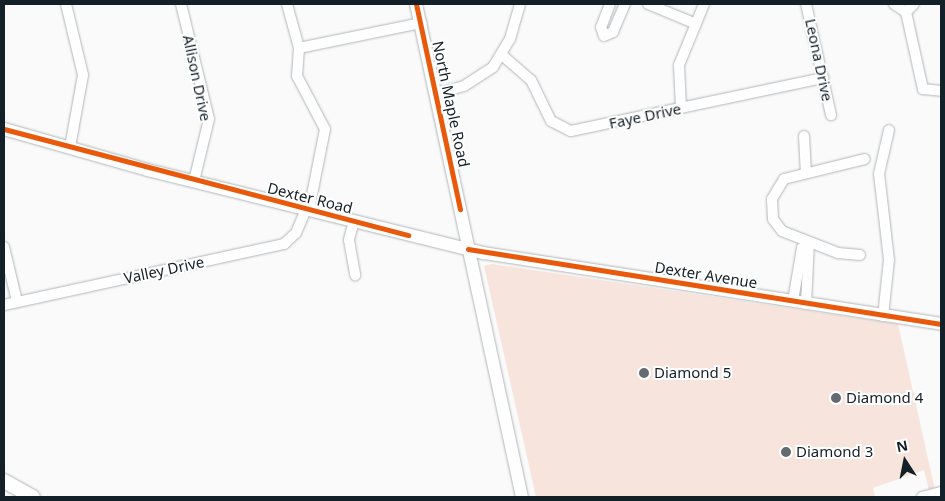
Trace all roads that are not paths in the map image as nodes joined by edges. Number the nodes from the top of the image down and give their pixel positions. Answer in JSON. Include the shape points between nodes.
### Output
{"nodes":[{"id":1,"x":66,"y":4,"type":"edge"},
{"id":2,"x":181,"y":4,"type":"edge"},
{"id":3,"x":287,"y":4,"type":"edge"},
{"id":4,"x":416,"y":4,"type":"edge"},
{"id":5,"x":520,"y":4,"type":"edge"},
{"id":6,"x":610,"y":4,"type":"edge"},
{"id":7,"x":625,"y":4,"type":"edge"},
{"id":8,"x":648,"y":4,"type":"edge"},
{"id":9,"x":704,"y":4,"type":"edge"},
{"id":10,"x":806,"y":4,"type":"edge"},
{"id":11,"x":894,"y":4,"type":"edge"},
{"id":12,"x":914,"y":4,"type":"edge"},
{"id":13,"x":906,"y":12,"type":"junction"},
{"id":14,"x":421,"y":23,"type":"junction"},
{"id":15,"x":696,"y":24,"type":"junction"},
{"id":16,"x":299,"y":48,"type":"junction"},
{"id":17,"x":502,"y":55,"type":"junction"},
{"id":18,"x":823,"y":78,"type":"junction"},
{"id":19,"x":941,"y":91,"type":"edge"},
{"id":20,"x":436,"y":94,"type":"junction"},
{"id":21,"x":681,"y":108,"type":"junction"},
{"id":22,"x":831,"y":115,"type":"dead end"},
{"id":23,"x":890,"y":130,"type":"dead end"},
{"id":24,"x":5,"y":132,"type":"edge"},
{"id":25,"x":804,"y":136,"type":"dead end"},
{"id":26,"x":70,"y":147,"type":"junction"},
{"id":27,"x":865,"y":159,"type":"dead end"},
{"id":28,"x":806,"y":172,"type":"junction"},
{"id":29,"x":194,"y":181,"type":"junction"},
{"id":30,"x":308,"y":210,"type":"junction"},
{"id":31,"x":354,"y":221,"type":"junction"},
{"id":32,"x":809,"y":242,"type":"junction"},
{"id":33,"x":4,"y":247,"type":"edge"},
{"id":34,"x":468,"y":249,"type":"junction"},
{"id":35,"x":860,"y":255,"type":"dead end"},
{"id":36,"x":355,"y":275,"type":"dead end"},
{"id":37,"x":17,"y":301,"type":"junction"},
{"id":38,"x":800,"y":302,"type":"junction"},
{"id":39,"x":4,"y":305,"type":"edge"},
{"id":40,"x":883,"y":316,"type":"junction"},
{"id":41,"x":941,"y":324,"type":"edge"},
{"id":42,"x":4,"y":481,"type":"edge"},
{"id":43,"x":941,"y":492,"type":"edge"},
{"id":44,"x":32,"y":497,"type":"edge"},
{"id":45,"x":522,"y":497,"type":"edge"},
{"id":46,"x":922,"y":497,"type":"edge"}],
"edges":[{"from":1,"to":26,"type":"street","via":[[83,75]]},
{"from":2,"to":29,"type":"street","name":"Allison Drive","via":[[209,119]]},
{"from":3,"to":16,"type":"street"},
{"from":4,"to":14,"type":"main road","name":"North Maple Road"},
{"from":5,"to":17,"type":"street"},
{"from":6,"to":7,"type":"street","via":[[601,27],[604,36],[613,32]]},
{"from":8,"to":15,"type":"street"},
{"from":9,"to":15,"type":"street"},
{"from":10,"to":18,"type":"street","name":"Leona Drive"},
{"from":11,"to":13,"type":"street"},
{"from":12,"to":13,"type":"street"},
{"from":13,"to":19,"type":"street","via":[[923,89]]},
{"from":14,"to":16,"type":"street"},
{"from":14,"to":20,"type":"main road","name":"North Maple Road"},
{"from":15,"to":21,"type":"street","via":[[680,65]]},
{"from":16,"to":30,"type":"street","via":[[297,76],[325,129]]},
{"from":17,"to":20,"type":"street","via":[[479,78]]},
{"from":17,"to":21,"type":"street","name":"Faye Drive","via":[[531,80],[551,121],[571,130]]},
{"from":18,"to":21,"type":"street","name":"Faye Drive"},
{"from":18,"to":22,"type":"street","name":"Leona Drive"},
{"from":20,"to":34,"type":"main road","name":"North Maple Road"},
{"from":23,"to":40,"type":"street","via":[[880,174],[889,260]]},
{"from":24,"to":26,"type":"main road","name":"Dexter Road"},
{"from":25,"to":28,"type":"street"},
{"from":26,"to":29,"type":"main road","name":"Dexter Road"},
{"from":27,"to":28,"type":"street"},
{"from":28,"to":32,"type":"street","via":[[784,179],[772,199],[773,219],[782,231]]},
{"from":29,"to":30,"type":"main road","name":"Dexter Road"},
{"from":30,"to":31,"type":"main road","name":"Dexter Road"},
{"from":30,"to":37,"type":"street","name":"Valley Drive","via":[[296,233],[284,244]]},
{"from":31,"to":34,"type":"main road","name":"Dexter Road"},
{"from":31,"to":36,"type":"street","via":[[349,240]]},
{"from":32,"to":35,"type":"street"},
{"from":32,"to":38,"type":"street"},
{"from":33,"to":37,"type":"street"},
{"from":34,"to":38,"type":"main road","name":"Dexter Avenue"},
{"from":34,"to":45,"type":"main road","name":"North Maple Road"},
{"from":37,"to":39,"type":"street","name":"Valley Drive"},
{"from":38,"to":40,"type":"main road","name":"Dexter Avenue"},
{"from":40,"to":41,"type":"main road","name":"Dexter Avenue"},
{"from":42,"to":44,"type":"highway"},
{"from":43,"to":46,"type":"street"}]}
